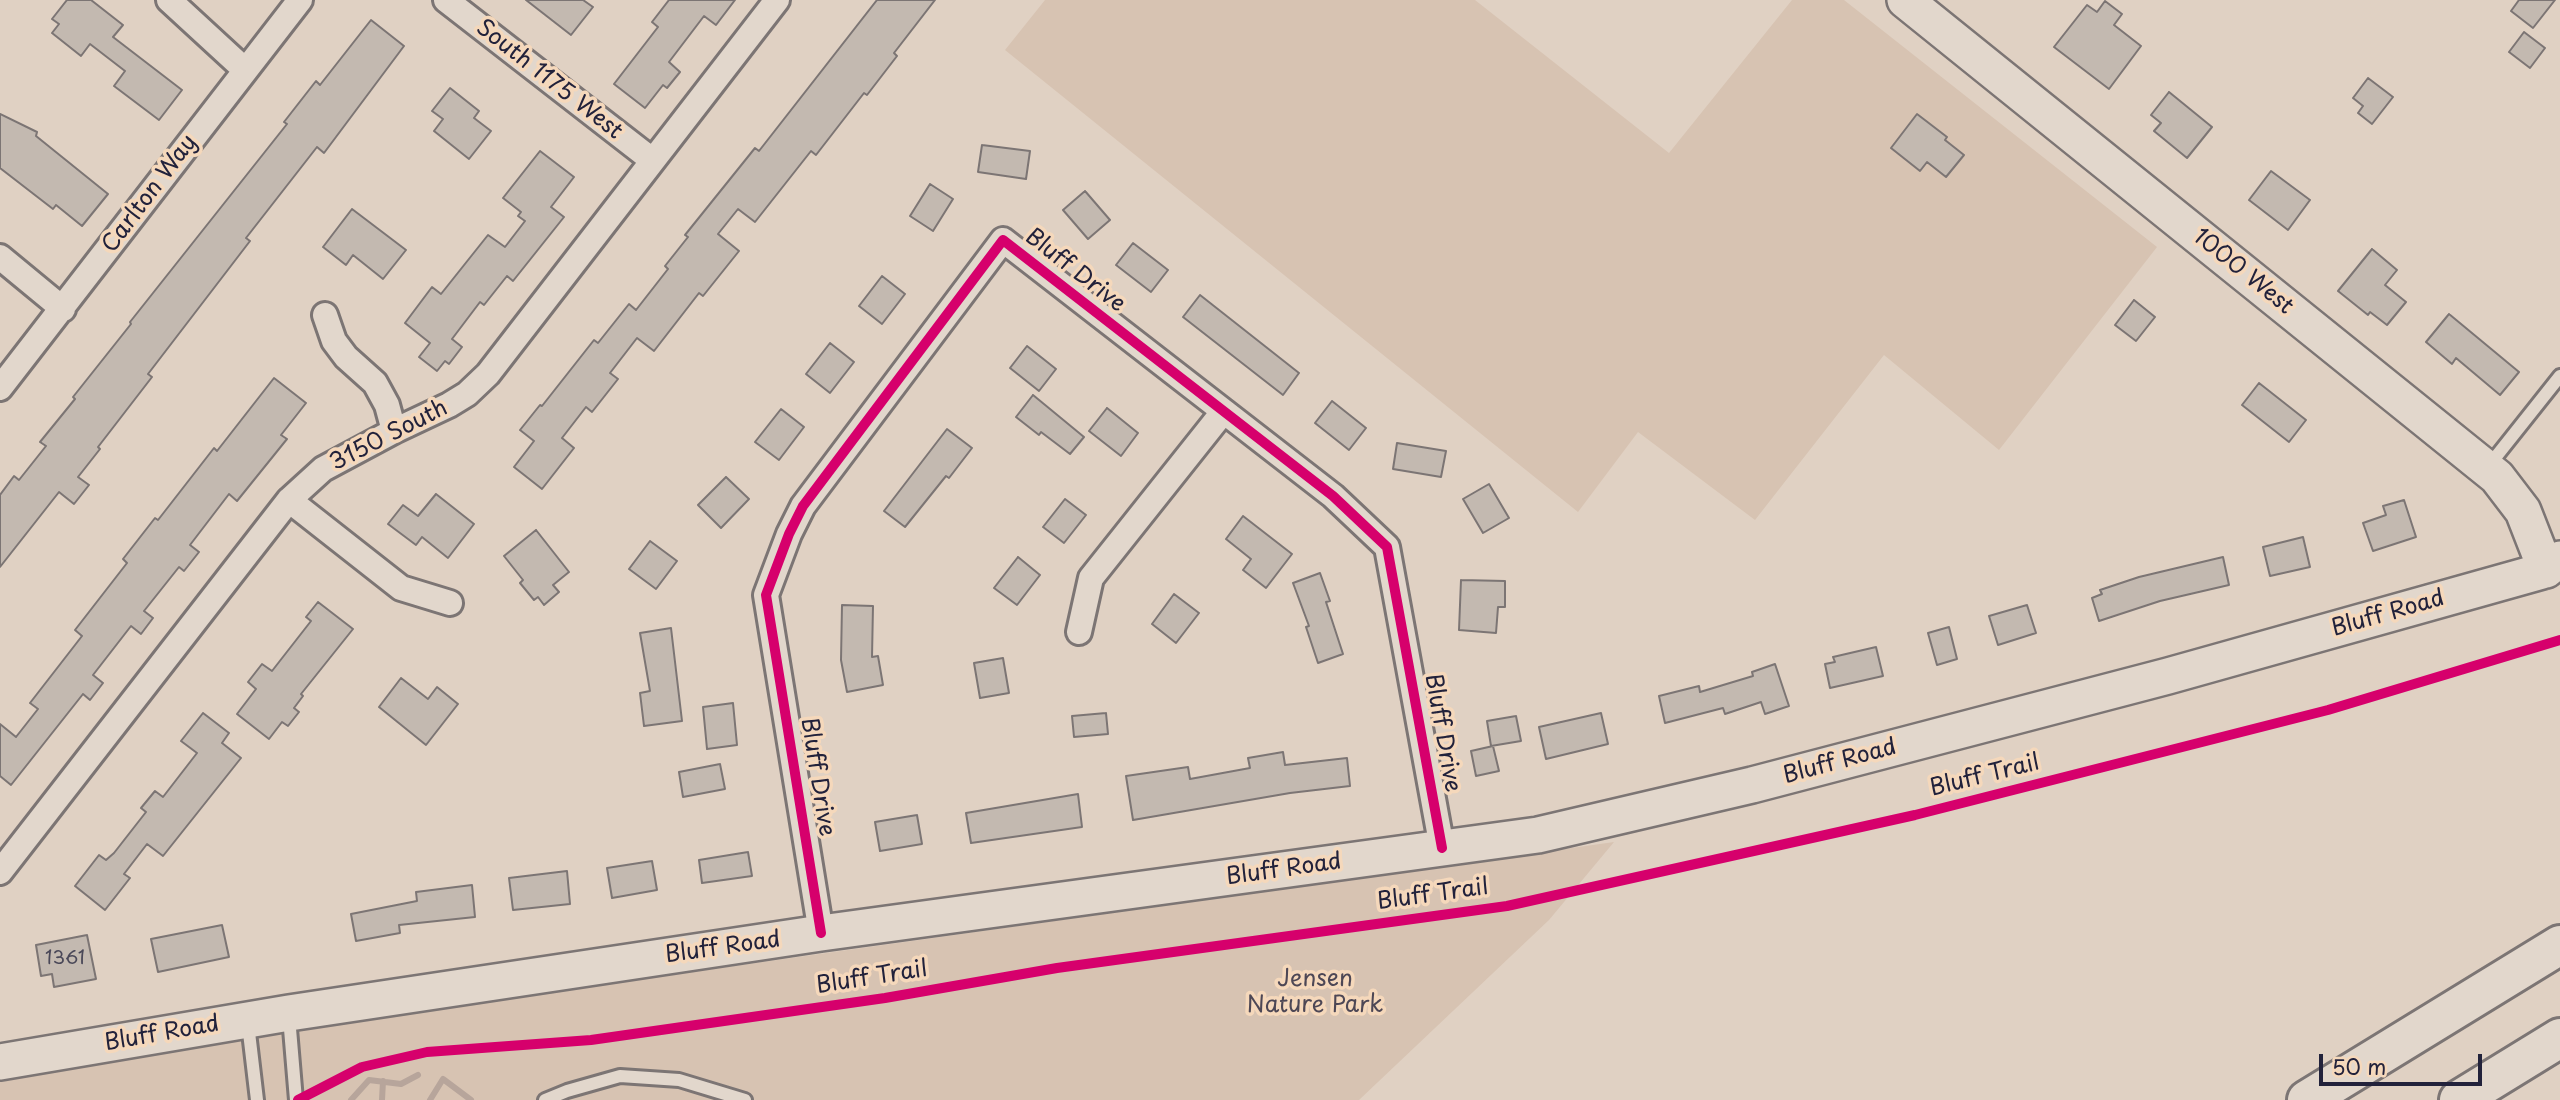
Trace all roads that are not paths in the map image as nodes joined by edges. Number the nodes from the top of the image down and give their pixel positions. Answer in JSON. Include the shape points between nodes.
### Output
{"nodes":[{"id":1,"x":169,"y":0,"type":"edge"},
{"id":2,"x":300,"y":0,"type":"edge"},
{"id":3,"x":446,"y":0,"type":"edge"},
{"id":4,"x":777,"y":0,"type":"edge"},
{"id":5,"x":1905,"y":0,"type":"edge"},
{"id":6,"x":244,"y":69,"type":"junction"},
{"id":7,"x":652,"y":160,"type":"junction"},
{"id":8,"x":0,"y":257,"type":"edge"},
{"id":9,"x":63,"y":309,"type":"junction"},
{"id":10,"x":325,"y":315,"type":"dead end"},
{"id":11,"x":2560,"y":376,"type":"edge"},
{"id":12,"x":0,"y":388,"type":"edge"},
{"id":13,"x":1223,"y":412,"type":"junction"},
{"id":14,"x":394,"y":430,"type":"junction"},
{"id":15,"x":2487,"y":468,"type":"junction"},
{"id":16,"x":289,"y":499,"type":"junction"},
{"id":17,"x":2555,"y":568,"type":"edge"},
{"id":18,"x":450,"y":603,"type":"dead end"},
{"id":19,"x":1079,"y":632,"type":"dead end"},
{"id":20,"x":1442,"y":848,"type":"junction"},
{"id":21,"x":0,"y":872,"type":"edge"},
{"id":22,"x":821,"y":933,"type":"junction"},
{"id":23,"x":2560,"y":945,"type":"edge"},
{"id":24,"x":289,"y":1013,"type":"junction"},
{"id":25,"x":248,"y":1020,"type":"junction"},
{"id":26,"x":2560,"y":1038,"type":"edge"},
{"id":27,"x":0,"y":1062,"type":"edge"},
{"id":28,"x":257,"y":1100,"type":"edge"},
{"id":29,"x":296,"y":1100,"type":"edge"},
{"id":30,"x":545,"y":1100,"type":"edge"},
{"id":31,"x":745,"y":1100,"type":"edge"},
{"id":32,"x":2307,"y":1100,"type":"edge"},
{"id":33,"x":2459,"y":1100,"type":"edge"}],
"edges":[{"from":1,"to":6,"type":"street"},
{"from":2,"to":6,"type":"street","name":"Carlton Way"},
{"from":3,"to":7,"type":"street","name":"South 1175 West"},
{"from":4,"to":7,"type":"street","name":"3150 South"},
{"from":5,"to":15,"type":"main road","name":"1000 West"},
{"from":6,"to":9,"type":"street","name":"Carlton Way"},
{"from":7,"to":14,"type":"street","name":"3150 South","via":[[488,374],[449,405]]},
{"from":8,"to":9,"type":"street"},
{"from":9,"to":12,"type":"street","name":"Carlton Way"},
{"from":10,"to":14,"type":"street","via":[[334,341],[375,383]]},
{"from":11,"to":15,"type":"lane"},
{"from":13,"to":19,"type":"street","via":[[1090,578]]},
{"from":13,"to":20,"type":"street","name":"Bluff Drive","via":[[1334,496],[1387,547]]},
{"from":13,"to":22,"type":"street","name":"Bluff Drive","via":[[1003,240],[803,506],[766,595]]},
{"from":14,"to":16,"type":"street","name":"3150 South","via":[[323,469]]},
{"from":15,"to":17,"type":"main road","name":"1000 West","via":[[2506,486]]},
{"from":16,"to":18,"type":"street","via":[[401,588]]},
{"from":16,"to":21,"type":"street","name":"3150 South"},
{"from":17,"to":20,"type":"main road","name":"Bluff Road","via":[[2168,677],[1752,785],[1538,835]]},
{"from":20,"to":22,"type":"main road","name":"Bluff Road"},
{"from":22,"to":24,"type":"main road","name":"Bluff Road"},
{"from":23,"to":32,"type":"highway"},
{"from":24,"to":25,"type":"main road","name":"Bluff Road"},
{"from":24,"to":29,"type":"lane"},
{"from":25,"to":27,"type":"main road","name":"Bluff Road"},
{"from":25,"to":28,"type":"lane"},
{"from":26,"to":33,"type":"highway"},
{"from":30,"to":31,"type":"lane","via":[[620,1076],[679,1080]]}]}
